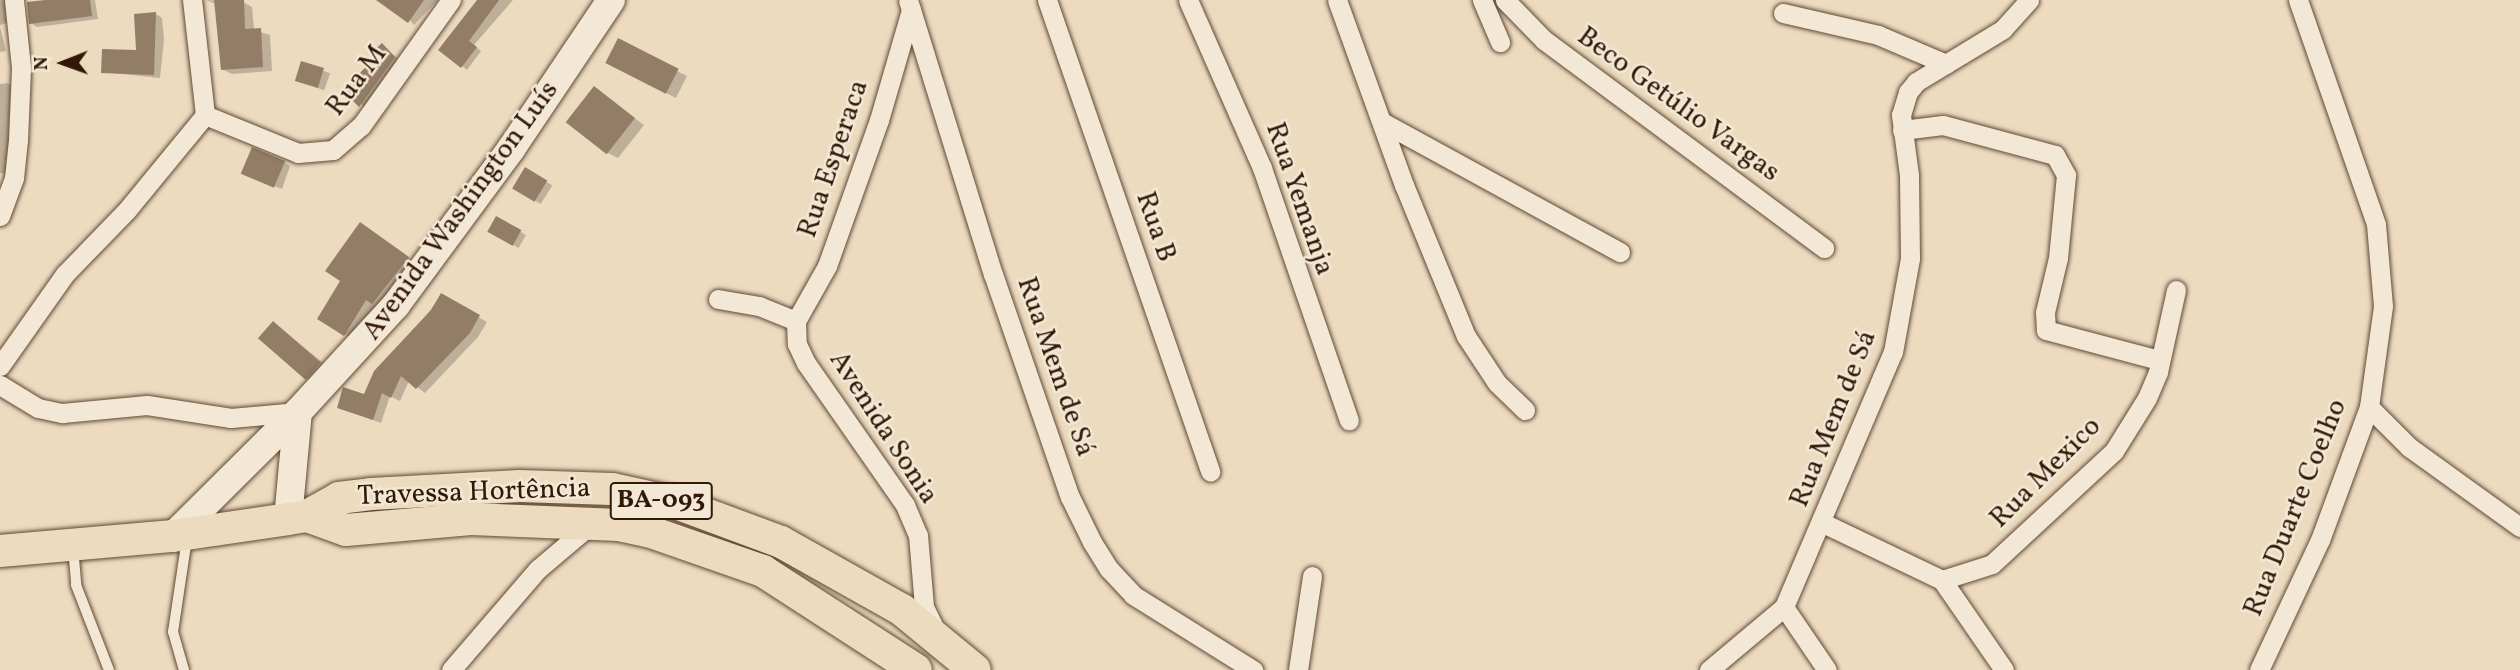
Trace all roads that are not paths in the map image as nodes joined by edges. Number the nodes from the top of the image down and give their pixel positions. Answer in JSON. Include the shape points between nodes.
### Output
{"nodes":[{"id":1,"x":14,"y":0,"type":"edge"},
{"id":2,"x":192,"y":0,"type":"edge"},
{"id":3,"x":451,"y":0,"type":"edge"},
{"id":4,"x":611,"y":0,"type":"edge"},
{"id":5,"x":1047,"y":0,"type":"edge"},
{"id":6,"x":1188,"y":0,"type":"edge"},
{"id":7,"x":1337,"y":0,"type":"edge"},
{"id":8,"x":1482,"y":0,"type":"edge"},
{"id":9,"x":1505,"y":0,"type":"edge"},
{"id":10,"x":2029,"y":0,"type":"edge"},
{"id":11,"x":2298,"y":0,"type":"edge"},
{"id":12,"x":909,"y":5,"type":"edge"},
{"id":13,"x":1783,"y":13,"type":"dead end"},
{"id":14,"x":1500,"y":42,"type":"dead end"},
{"id":15,"x":1946,"y":64,"type":"junction"},
{"id":16,"x":205,"y":115,"type":"junction"},
{"id":17,"x":1384,"y":123,"type":"junction"},
{"id":18,"x":1902,"y":130,"type":"junction"},
{"id":19,"x":0,"y":216,"type":"edge"},
{"id":20,"x":1824,"y":248,"type":"dead end"},
{"id":21,"x":1620,"y":252,"type":"dead end"},
{"id":22,"x":2176,"y":290,"type":"dead end"},
{"id":23,"x":718,"y":299,"type":"dead end"},
{"id":24,"x":796,"y":321,"type":"junction"},
{"id":25,"x":2159,"y":360,"type":"junction"},
{"id":26,"x":0,"y":366,"type":"edge"},
{"id":27,"x":0,"y":385,"type":"edge"},
{"id":28,"x":2370,"y":407,"type":"junction"},
{"id":29,"x":1525,"y":410,"type":"dead end"},
{"id":30,"x":298,"y":412,"type":"junction"},
{"id":31,"x":1349,"y":420,"type":"dead end"},
{"id":32,"x":1210,"y":472,"type":"dead end"},
{"id":33,"x":297,"y":518,"type":"junction"},
{"id":34,"x":1823,"y":523,"type":"junction"},
{"id":35,"x":590,"y":525,"type":"junction"},
{"id":36,"x":2520,"y":527,"type":"edge"},
{"id":37,"x":180,"y":535,"type":"junction"},
{"id":38,"x":72,"y":545,"type":"junction"},
{"id":39,"x":0,"y":551,"type":"edge"},
{"id":40,"x":1312,"y":576,"type":"dead end"},
{"id":41,"x":1942,"y":580,"type":"junction"},
{"id":42,"x":1784,"y":607,"type":"junction"},
{"id":43,"x":109,"y":670,"type":"edge"},
{"id":44,"x":184,"y":670,"type":"edge"},
{"id":45,"x":451,"y":670,"type":"edge"},
{"id":46,"x":916,"y":670,"type":"edge"},
{"id":47,"x":976,"y":670,"type":"edge"},
{"id":48,"x":1253,"y":670,"type":"edge"},
{"id":49,"x":1298,"y":670,"type":"edge"},
{"id":50,"x":1709,"y":670,"type":"edge"},
{"id":51,"x":1827,"y":670,"type":"edge"},
{"id":52,"x":2004,"y":670,"type":"edge"},
{"id":53,"x":2259,"y":670,"type":"edge"}],
"edges":[{"from":1,"to":19,"type":"street","via":[[21,67],[18,140],[13,178]]},
{"from":2,"to":16,"type":"street"},
{"from":3,"to":16,"type":"street","name":"Rua M","via":[[361,126],[333,150],[298,153]]},
{"from":4,"to":30,"type":"main road","name":"Avenida Washington Luís","via":[[511,149],[404,295]]},
{"from":5,"to":32,"type":"street","name":"Rua B"},
{"from":6,"to":31,"type":"street","name":"Rua Yemanja","via":[[1262,168]]},
{"from":7,"to":17,"type":"street"},
{"from":8,"to":14,"type":"street"},
{"from":9,"to":20,"type":"street","name":"Beco Getúlio Vargas","via":[[1544,40]]},
{"from":10,"to":15,"type":"street","name":"Rua Mem de Sá","via":[[2003,29]]},
{"from":11,"to":28,"type":"street","name":"Rua Duarte Coelho","via":[[2376,224],[2383,306]]},
{"from":12,"to":24,"type":"street","name":"Rua Esperaca","via":[[878,120],[827,266]]},
{"from":12,"to":48,"type":"street","name":"Rua Mem de Sá","via":[[993,274],[1070,497],[1092,542],[1133,594]]},
{"from":13,"to":15,"type":"street","via":[[1878,35]]},
{"from":15,"to":18,"type":"street","name":"Rua Mem de Sá","via":[[1908,92]]},
{"from":16,"to":26,"type":"street","via":[[127,210],[65,274]]},
{"from":17,"to":21,"type":"street"},
{"from":17,"to":29,"type":"street","via":[[1466,336],[1497,383]]},
{"from":18,"to":25,"type":"street","via":[[1943,125],[2055,155],[2066,175],[2046,330]]},
{"from":18,"to":34,"type":"street","name":"Rua Mem de Sá","via":[[1910,225],[1899,331]]},
{"from":22,"to":25,"type":"street","name":"Rua Mexico"},
{"from":23,"to":24,"type":"street","via":[[759,306]]},
{"from":24,"to":47,"type":"street","name":"Avenida Sonia","via":[[797,344],[806,363],[905,505],[918,535],[929,621]]},
{"from":25,"to":41,"type":"street","name":"Rua Mexico","via":[[2147,398],[2099,468],[1992,564]]},
{"from":27,"to":30,"type":"street","via":[[38,408],[62,413],[147,405],[231,418]]},
{"from":28,"to":36,"type":"street","via":[[2409,447]]},
{"from":28,"to":53,"type":"street","name":"Rua Duarte Coelho","via":[[2320,541]]},
{"from":30,"to":33,"type":"main road"},
{"from":30,"to":37,"type":"main road","name":"Avenida Washington Luís"},
{"from":33,"to":35,"type":"main road","name":"Travessa Hortência","number":"BA-093","via":[[346,530],[471,519]]},
{"from":33,"to":37,"type":"main road","name":"Travessa Hortência","number":"BA-093"},
{"from":33,"to":47,"type":"main road","name":"Travessa Hortência","number":"BA-093","via":[[339,498],[520,486],[612,489],[676,503],[781,542],[902,610]]},
{"from":34,"to":41,"type":"street"},
{"from":34,"to":42,"type":"street","name":"Rua Mem de Sá"},
{"from":35,"to":45,"type":"street","via":[[538,569]]},
{"from":35,"to":46,"type":"main road","name":"Travessa Hortência","number":"BA-093","via":[[648,531],[763,571]]},
{"from":37,"to":38,"type":"main road","name":"Travessa Hortência","number":"BA-093"},
{"from":37,"to":44,"type":"lane","via":[[173,632]]},
{"from":38,"to":39,"type":"main road","name":"Travessa Hortência","number":"BA-093"},
{"from":38,"to":43,"type":"lane","via":[[76,585]]},
{"from":40,"to":49,"type":"street"},
{"from":41,"to":52,"type":"street"},
{"from":42,"to":50,"type":"street","name":"Rua Mem de Sá"},
{"from":42,"to":51,"type":"street"}]}
